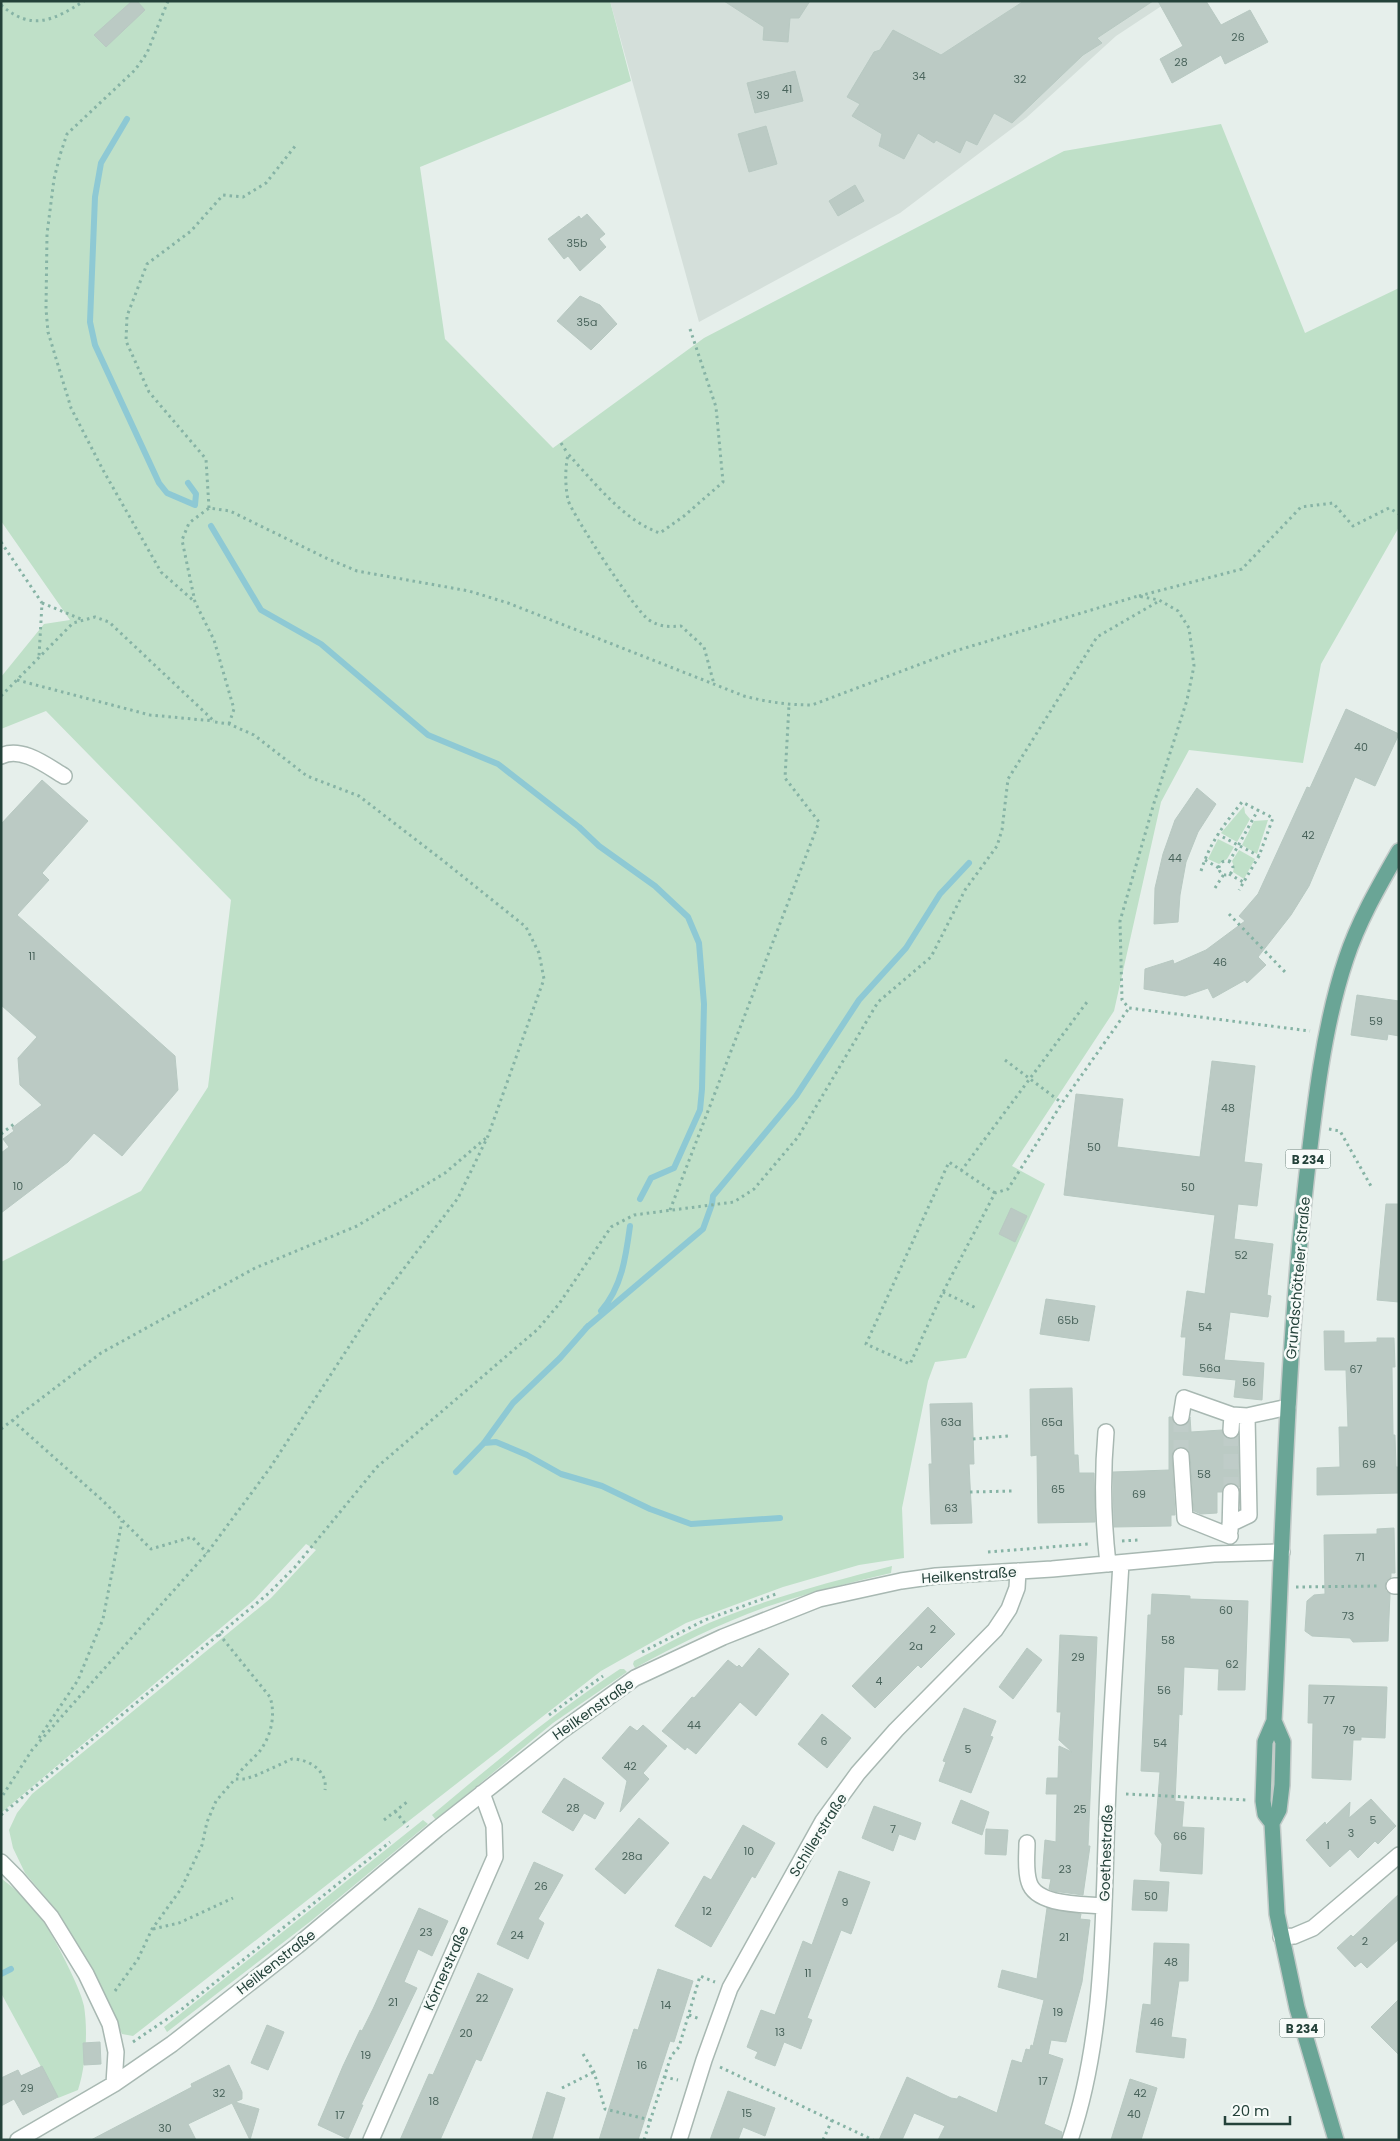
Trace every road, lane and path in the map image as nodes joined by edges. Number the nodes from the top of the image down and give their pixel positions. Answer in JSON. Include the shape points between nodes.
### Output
{"nodes":[{"id":1,"x":84,"y":1,"type":"edge"},
{"id":2,"x":168,"y":1,"type":"edge"},
{"id":3,"x":1,"y":5,"type":"edge"},
{"id":4,"x":296,"y":145,"type":"dead end"},
{"id":5,"x":690,"y":329,"type":"dead end"},
{"id":6,"x":561,"y":443,"type":"dead end"},
{"id":7,"x":568,"y":454,"type":"junction"},
{"id":8,"x":209,"y":508,"type":"junction"},
{"id":9,"x":1399,"y":514,"type":"edge"},
{"id":10,"x":1,"y":542,"type":"edge"},
{"id":11,"x":1138,"y":596,"type":"junction"},
{"id":12,"x":1159,"y":600,"type":"junction"},
{"id":13,"x":195,"y":602,"type":"junction"},
{"id":14,"x":42,"y":603,"type":"junction"},
{"id":15,"x":82,"y":620,"type":"junction"},
{"id":16,"x":39,"y":657,"type":"junction"},
{"id":17,"x":17,"y":680,"type":"junction"},
{"id":18,"x":714,"y":685,"type":"junction"},
{"id":19,"x":1,"y":696,"type":"edge"},
{"id":20,"x":789,"y":706,"type":"junction"},
{"id":21,"x":215,"y":722,"type":"junction"},
{"id":22,"x":229,"y":724,"type":"junction"},
{"id":23,"x":1,"y":756,"type":"edge"},
{"id":24,"x":64,"y":776,"type":"dead end"},
{"id":25,"x":1258,"y":810,"type":"junction"},
{"id":26,"x":1217,"y":834,"type":"junction"},
{"id":27,"x":1238,"y":846,"type":"junction"},
{"id":28,"x":1399,"y":850,"type":"edge"},
{"id":29,"x":1259,"y":856,"type":"junction"},
{"id":30,"x":1204,"y":860,"type":"junction"},
{"id":31,"x":1230,"y":862,"type":"junction"},
{"id":32,"x":1219,"y":868,"type":"junction"},
{"id":33,"x":1201,"y":871,"type":"dead end"},
{"id":34,"x":1224,"y":874,"type":"junction"},
{"id":35,"x":1229,"y":874,"type":"junction"},
{"id":36,"x":1245,"y":883,"type":"junction"},
{"id":37,"x":1216,"y":888,"type":"dead end"},
{"id":38,"x":1239,"y":890,"type":"dead end"},
{"id":39,"x":1229,"y":914,"type":"dead end"},
{"id":40,"x":1286,"y":973,"type":"dead end"},
{"id":41,"x":1087,"y":1002,"type":"dead end"},
{"id":42,"x":1129,"y":1008,"type":"junction"},
{"id":43,"x":1328,"y":1034,"type":"junction"},
{"id":44,"x":1005,"y":1060,"type":"dead end"},
{"id":45,"x":1030,"y":1079,"type":"junction"},
{"id":46,"x":1062,"y":1103,"type":"junction"},
{"id":47,"x":15,"y":1126,"type":"dead end"},
{"id":48,"x":1312,"y":1127,"type":"junction"},
{"id":49,"x":1,"y":1134,"type":"edge"},
{"id":50,"x":488,"y":1136,"type":"junction"},
{"id":51,"x":961,"y":1171,"type":"junction"},
{"id":52,"x":1372,"y":1188,"type":"dead end"},
{"id":53,"x":995,"y":1193,"type":"junction"},
{"id":54,"x":670,"y":1210,"type":"junction"},
{"id":55,"x":942,"y":1292,"type":"junction"},
{"id":56,"x":976,"y":1308,"type":"dead end"},
{"id":57,"x":1288,"y":1407,"type":"junction"},
{"id":58,"x":1181,"y":1417,"type":"tunnel mouth"},
{"id":59,"x":12,"y":1420,"type":"junction"},
{"id":60,"x":1236,"y":1420,"type":"junction"},
{"id":61,"x":1,"y":1429,"type":"edge"},
{"id":62,"x":1106,"y":1432,"type":"dead end"},
{"id":63,"x":1008,"y":1436,"type":"dead end"},
{"id":64,"x":973,"y":1439,"type":"dead end"},
{"id":65,"x":1181,"y":1456,"type":"tunnel mouth"},
{"id":66,"x":1013,"y":1491,"type":"dead end"},
{"id":67,"x":970,"y":1492,"type":"dead end"},
{"id":68,"x":1231,"y":1492,"type":"tunnel mouth"},
{"id":69,"x":122,"y":1520,"type":"junction"},
{"id":70,"x":1230,"y":1530,"type":"junction"},
{"id":71,"x":1145,"y":1540,"type":"dead end"},
{"id":72,"x":1106,"y":1542,"type":"junction"},
{"id":73,"x":1282,"y":1552,"type":"junction"},
{"id":74,"x":206,"y":1553,"type":"junction"},
{"id":75,"x":980,"y":1553,"type":"dead end"},
{"id":76,"x":1230,"y":1553,"type":"junction"},
{"id":77,"x":1115,"y":1564,"type":"junction"},
{"id":78,"x":1018,"y":1571,"type":"junction"},
{"id":79,"x":1396,"y":1586,"type":"edge"},
{"id":80,"x":1281,"y":1587,"type":"junction"},
{"id":81,"x":785,"y":1591,"type":"dead end"},
{"id":82,"x":219,"y":1634,"type":"junction"},
{"id":83,"x":634,"y":1657,"type":"dead end"},
{"id":84,"x":611,"y":1671,"type":"dead end"},
{"id":85,"x":547,"y":1716,"type":"dead end"},
{"id":86,"x":1274,"y":1721,"type":"junction"},
{"id":87,"x":32,"y":1750,"type":"junction"},
{"id":88,"x":235,"y":1779,"type":"junction"},
{"id":89,"x":325,"y":1790,"type":"dead end"},
{"id":90,"x":482,"y":1793,"type":"junction"},
{"id":91,"x":1108,"y":1793,"type":"junction"},
{"id":92,"x":1,"y":1798,"type":"edge"},
{"id":93,"x":1262,"y":1801,"type":"junction"},
{"id":94,"x":407,"y":1802,"type":"dead end"},
{"id":95,"x":395,"y":1811,"type":"junction"},
{"id":96,"x":1,"y":1814,"type":"edge"},
{"id":97,"x":384,"y":1820,"type":"dead end"},
{"id":98,"x":414,"y":1822,"type":"dead end"},
{"id":99,"x":1272,"y":1823,"type":"junction"},
{"id":100,"x":408,"y":1827,"type":"junction"},
{"id":101,"x":401,"y":1833,"type":"dead end"},
{"id":102,"x":393,"y":1839,"type":"dead end"},
{"id":103,"x":1027,"y":1843,"type":"dead end"},
{"id":104,"x":1399,"y":1855,"type":"edge"},
{"id":105,"x":1,"y":1862,"type":"edge"},
{"id":106,"x":233,"y":1898,"type":"dead end"},
{"id":107,"x":1104,"y":1906,"type":"junction"},
{"id":108,"x":152,"y":1929,"type":"junction"},
{"id":109,"x":1281,"y":1937,"type":"junction"},
{"id":110,"x":730,"y":1988,"type":"junction"},
{"id":111,"x":103,"y":2008,"type":"junction"},
{"id":112,"x":116,"y":2052,"type":"junction"},
{"id":113,"x":583,"y":2054,"type":"dead end"},
{"id":114,"x":704,"y":2060,"type":"junction"},
{"id":115,"x":594,"y":2072,"type":"junction"},
{"id":116,"x":114,"y":2084,"type":"junction"},
{"id":117,"x":562,"y":2088,"type":"dead end"},
{"id":118,"x":650,"y":2120,"type":"junction"},
{"id":119,"x":832,"y":2120,"type":"junction"},
{"id":120,"x":18,"y":2140,"type":"edge"},
{"id":121,"x":371,"y":2140,"type":"edge"},
{"id":122,"x":644,"y":2140,"type":"edge"},
{"id":123,"x":679,"y":2140,"type":"edge"},
{"id":124,"x":823,"y":2140,"type":"edge"},
{"id":125,"x":873,"y":2140,"type":"edge"},
{"id":126,"x":1070,"y":2140,"type":"edge"},
{"id":127,"x":1336,"y":2140,"type":"edge"}],
"edges":[{"from":1,"to":3,"type":"path","via":[[47,21],[25,18]]},
{"from":2,"to":13,"type":"path","via":[[148,53],[135,70],[67,134],[54,179],[47,234],[46,309],[48,332],[76,417],[162,572]]},
{"from":4,"to":8,"type":"path","via":[[266,184],[243,197],[223,195],[191,231],[147,264],[127,316],[126,341],[148,392],[206,459]]},
{"from":5,"to":7,"type":"path","via":[[716,407],[723,482],[660,533],[646,528],[606,495]]},
{"from":6,"to":7,"type":"path"},
{"from":7,"to":18,"type":"path","via":[[565,470],[568,501],[580,524],[647,619],[664,627],[681,626],[704,647]]},
{"from":8,"to":13,"type":"path","via":[[189,522],[182,540]]},
{"from":8,"to":18,"type":"path","via":[[230,511],[357,571],[469,591],[508,603]]},
{"from":9,"to":11,"type":"path","via":[[1388,508],[1353,526],[1333,503],[1301,506],[1242,569]]},
{"from":10,"to":14,"type":"path"},
{"from":11,"to":12,"type":"path"},
{"from":11,"to":20,"type":"path","via":[[955,651],[812,705]]},
{"from":12,"to":42,"type":"path","via":[[1178,611],[1189,628],[1194,666],[1187,700],[1120,921],[1122,1000]]},
{"from":12,"to":54,"type":"path","via":[[1097,637],[1008,779],[1002,830],[996,846],[965,890],[931,958],[878,1002],[798,1137],[754,1189],[734,1202]]},
{"from":13,"to":22,"type":"path","via":[[214,640],[234,709]]},
{"from":14,"to":15,"type":"path"},
{"from":14,"to":16,"type":"path"},
{"from":15,"to":16,"type":"path","via":[[73,623]]},
{"from":15,"to":21,"type":"path","via":[[95,617],[109,622]]},
{"from":16,"to":17,"type":"path"},
{"from":17,"to":19,"type":"path"},
{"from":17,"to":21,"type":"path","via":[[150,715]]},
{"from":18,"to":20,"type":"path","via":[[768,703]]},
{"from":20,"to":54,"type":"path","via":[[786,778],[819,822]]},
{"from":21,"to":22,"type":"path"},
{"from":22,"to":50,"type":"path","via":[[254,735],[307,776],[359,796],[526,928],[539,954],[544,980]]},
{"from":23,"to":24,"type":"street","via":[[21,754]]},
{"from":25,"to":26,"type":"path","via":[[1242,802]]},
{"from":25,"to":27,"type":"path"},
{"from":25,"to":29,"type":"path","via":[[1273,818]]},
{"from":26,"to":27,"type":"path"},
{"from":26,"to":30,"type":"path"},
{"from":27,"to":29,"type":"path"},
{"from":27,"to":31,"type":"path"},
{"from":28,"to":43,"type":"main road","name":"Grundschötteler Straße","number":"B 234","via":[[1367,906],[1349,951]]},
{"from":29,"to":36,"type":"path"},
{"from":30,"to":32,"type":"path"},
{"from":30,"to":33,"type":"path"},
{"from":31,"to":32,"type":"path","via":[[1224,861]]},
{"from":31,"to":35,"type":"path","via":[[1233,868]]},
{"from":32,"to":34,"type":"path"},
{"from":34,"to":35,"type":"path"},
{"from":34,"to":37,"type":"path"},
{"from":35,"to":36,"type":"path"},
{"from":36,"to":38,"type":"path"},
{"from":39,"to":40,"type":"path"},
{"from":41,"to":45,"type":"path"},
{"from":42,"to":43,"type":"path"},
{"from":42,"to":46,"type":"path"},
{"from":43,"to":48,"type":"main road","name":"Grundschötteler Straße","number":"B 234"},
{"from":44,"to":45,"type":"path"},
{"from":45,"to":46,"type":"path"},
{"from":45,"to":51,"type":"path"},
{"from":46,"to":53,"type":"path","via":[[1008,1189]]},
{"from":47,"to":49,"type":"path"},
{"from":48,"to":52,"type":"path","via":[[1340,1131]]},
{"from":48,"to":57,"type":"main road","name":"Grundschötteler Straße","number":"B 234","via":[[1300,1236]]},
{"from":50,"to":59,"type":"path","via":[[445,1172],[357,1226],[256,1268],[101,1353]]},
{"from":50,"to":74,"type":"path","via":[[458,1198],[376,1305],[270,1468]]},
{"from":51,"to":53,"type":"path"},
{"from":51,"to":55,"type":"path","via":[[949,1162],[866,1344],[910,1364]]},
{"from":53,"to":55,"type":"path"},
{"from":54,"to":82,"type":"path","via":[[634,1214],[611,1227],[559,1304],[538,1329],[377,1467],[295,1567]]},
{"from":55,"to":56,"type":"path"},
{"from":57,"to":60,"type":"street"},
{"from":57,"to":73,"type":"main road","name":"Grundschötteler Straße","number":"B 234"},
{"from":58,"to":60,"type":"street","via":[[1184,1398]]},
{"from":59,"to":61,"type":"path"},
{"from":59,"to":69,"type":"path"},
{"from":60,"to":70,"type":"street","via":[[1249,1516]]},
{"from":62,"to":72,"type":"street","name":"Goethestraße","via":[[1102,1473]]},
{"from":63,"to":64,"type":"path"},
{"from":65,"to":70,"type":"street","via":[[1185,1518]]},
{"from":66,"to":67,"type":"path"},
{"from":68,"to":70,"type":"street"},
{"from":69,"to":74,"type":"path","via":[[151,1549],[192,1537]]},
{"from":69,"to":87,"type":"path","via":[[103,1619],[78,1680]]},
{"from":70,"to":76,"type":"street"},
{"from":71,"to":72,"type":"path"},
{"from":72,"to":75,"type":"path"},
{"from":72,"to":77,"type":"street","name":"Goethestraße"},
{"from":73,"to":76,"type":"street","name":"Heilkenstraße"},
{"from":73,"to":80,"type":"main road","name":"Grundschötteler Straße","number":"B 234"},
{"from":74,"to":87,"type":"path"},
{"from":76,"to":77,"type":"street","name":"Heilkenstraße"},
{"from":77,"to":78,"type":"street","name":"Heilkenstraße"},
{"from":77,"to":91,"type":"street","name":"Goethestraße"},
{"from":78,"to":90,"type":"street","name":"Heilkenstraße","via":[[936,1576],[819,1599],[723,1637],[635,1678]]},
{"from":78,"to":110,"type":"street","name":"Schillerstraße","via":[[1017,1588],[1009,1609],[995,1630],[896,1730],[858,1773],[823,1821]]},
{"from":79,"to":80,"type":"path"},
{"from":80,"to":86,"type":"main road","name":"Grundschötteler Straße","number":"B 234"},
{"from":81,"to":83,"type":"path","via":[[705,1620]]},
{"from":82,"to":88,"type":"path","via":[[273,1704],[271,1728],[266,1740]]},
{"from":82,"to":96,"type":"path"},
{"from":84,"to":85,"type":"path"},
{"from":86,"to":93,"type":"main road","name":"Grundschötteler Straße","number":"B 234","via":[[1265,1742]]},
{"from":86,"to":99,"type":"main road","name":"Grundschötteler Straße","number":"B 234","via":[[1283,1742],[1279,1810]]},
{"from":87,"to":92,"type":"path"},
{"from":88,"to":89,"type":"path","via":[[245,1779],[287,1761],[300,1759],[319,1770],[326,1784]]},
{"from":88,"to":108,"type":"path","via":[[216,1801],[202,1845],[181,1890]]},
{"from":90,"to":116,"type":"street","name":"Heilkenstraße","via":[[297,1946],[172,2044]]},
{"from":90,"to":121,"type":"street","name":"Körnerstraße","via":[[494,1826],[495,1857]]},
{"from":91,"to":93,"type":"path"},
{"from":91,"to":107,"type":"street","name":"Goethestraße"},
{"from":93,"to":99,"type":"main road","name":"Grundschötteler Straße","number":"B 234","via":[[1265,1814]]},
{"from":94,"to":95,"type":"path"},
{"from":95,"to":97,"type":"path"},
{"from":95,"to":100,"type":"path"},
{"from":98,"to":100,"type":"path"},
{"from":99,"to":109,"type":"main road","name":"Grundschötteler Straße","number":"B 234"},
{"from":100,"to":101,"type":"path"},
{"from":102,"to":112,"type":"path","via":[[182,2009]]},
{"from":103,"to":107,"type":"street","via":[[1029,1883],[1038,1895]]},
{"from":104,"to":109,"type":"street","via":[[1313,1928],[1294,1936]]},
{"from":105,"to":111,"type":"street","via":[[51,1917]]},
{"from":106,"to":108,"type":"path","via":[[179,1923]]},
{"from":107,"to":126,"type":"street","name":"Goethestraße","via":[[1098,1997],[1087,2070]]},
{"from":108,"to":111,"type":"path","via":[[138,1959]]},
{"from":109,"to":127,"type":"main road","name":"Grundschötteler Straße","number":"B 234","via":[[1297,2008]]},
{"from":110,"to":114,"type":"street","name":"Schillerstraße"},
{"from":110,"to":118,"type":"path","via":[[700,1976],[679,2046],[671,2056]]},
{"from":111,"to":112,"type":"street"},
{"from":112,"to":116,"type":"street"},
{"from":113,"to":115,"type":"path"},
{"from":114,"to":119,"type":"path"},
{"from":114,"to":123,"type":"street","name":"Schillerstraße"},
{"from":115,"to":117,"type":"path"},
{"from":115,"to":118,"type":"path","via":[[605,2109]]},
{"from":116,"to":120,"type":"street","name":"Heilkenstraße"},
{"from":118,"to":122,"type":"path"},
{"from":119,"to":124,"type":"path"},
{"from":119,"to":125,"type":"path"}]}
